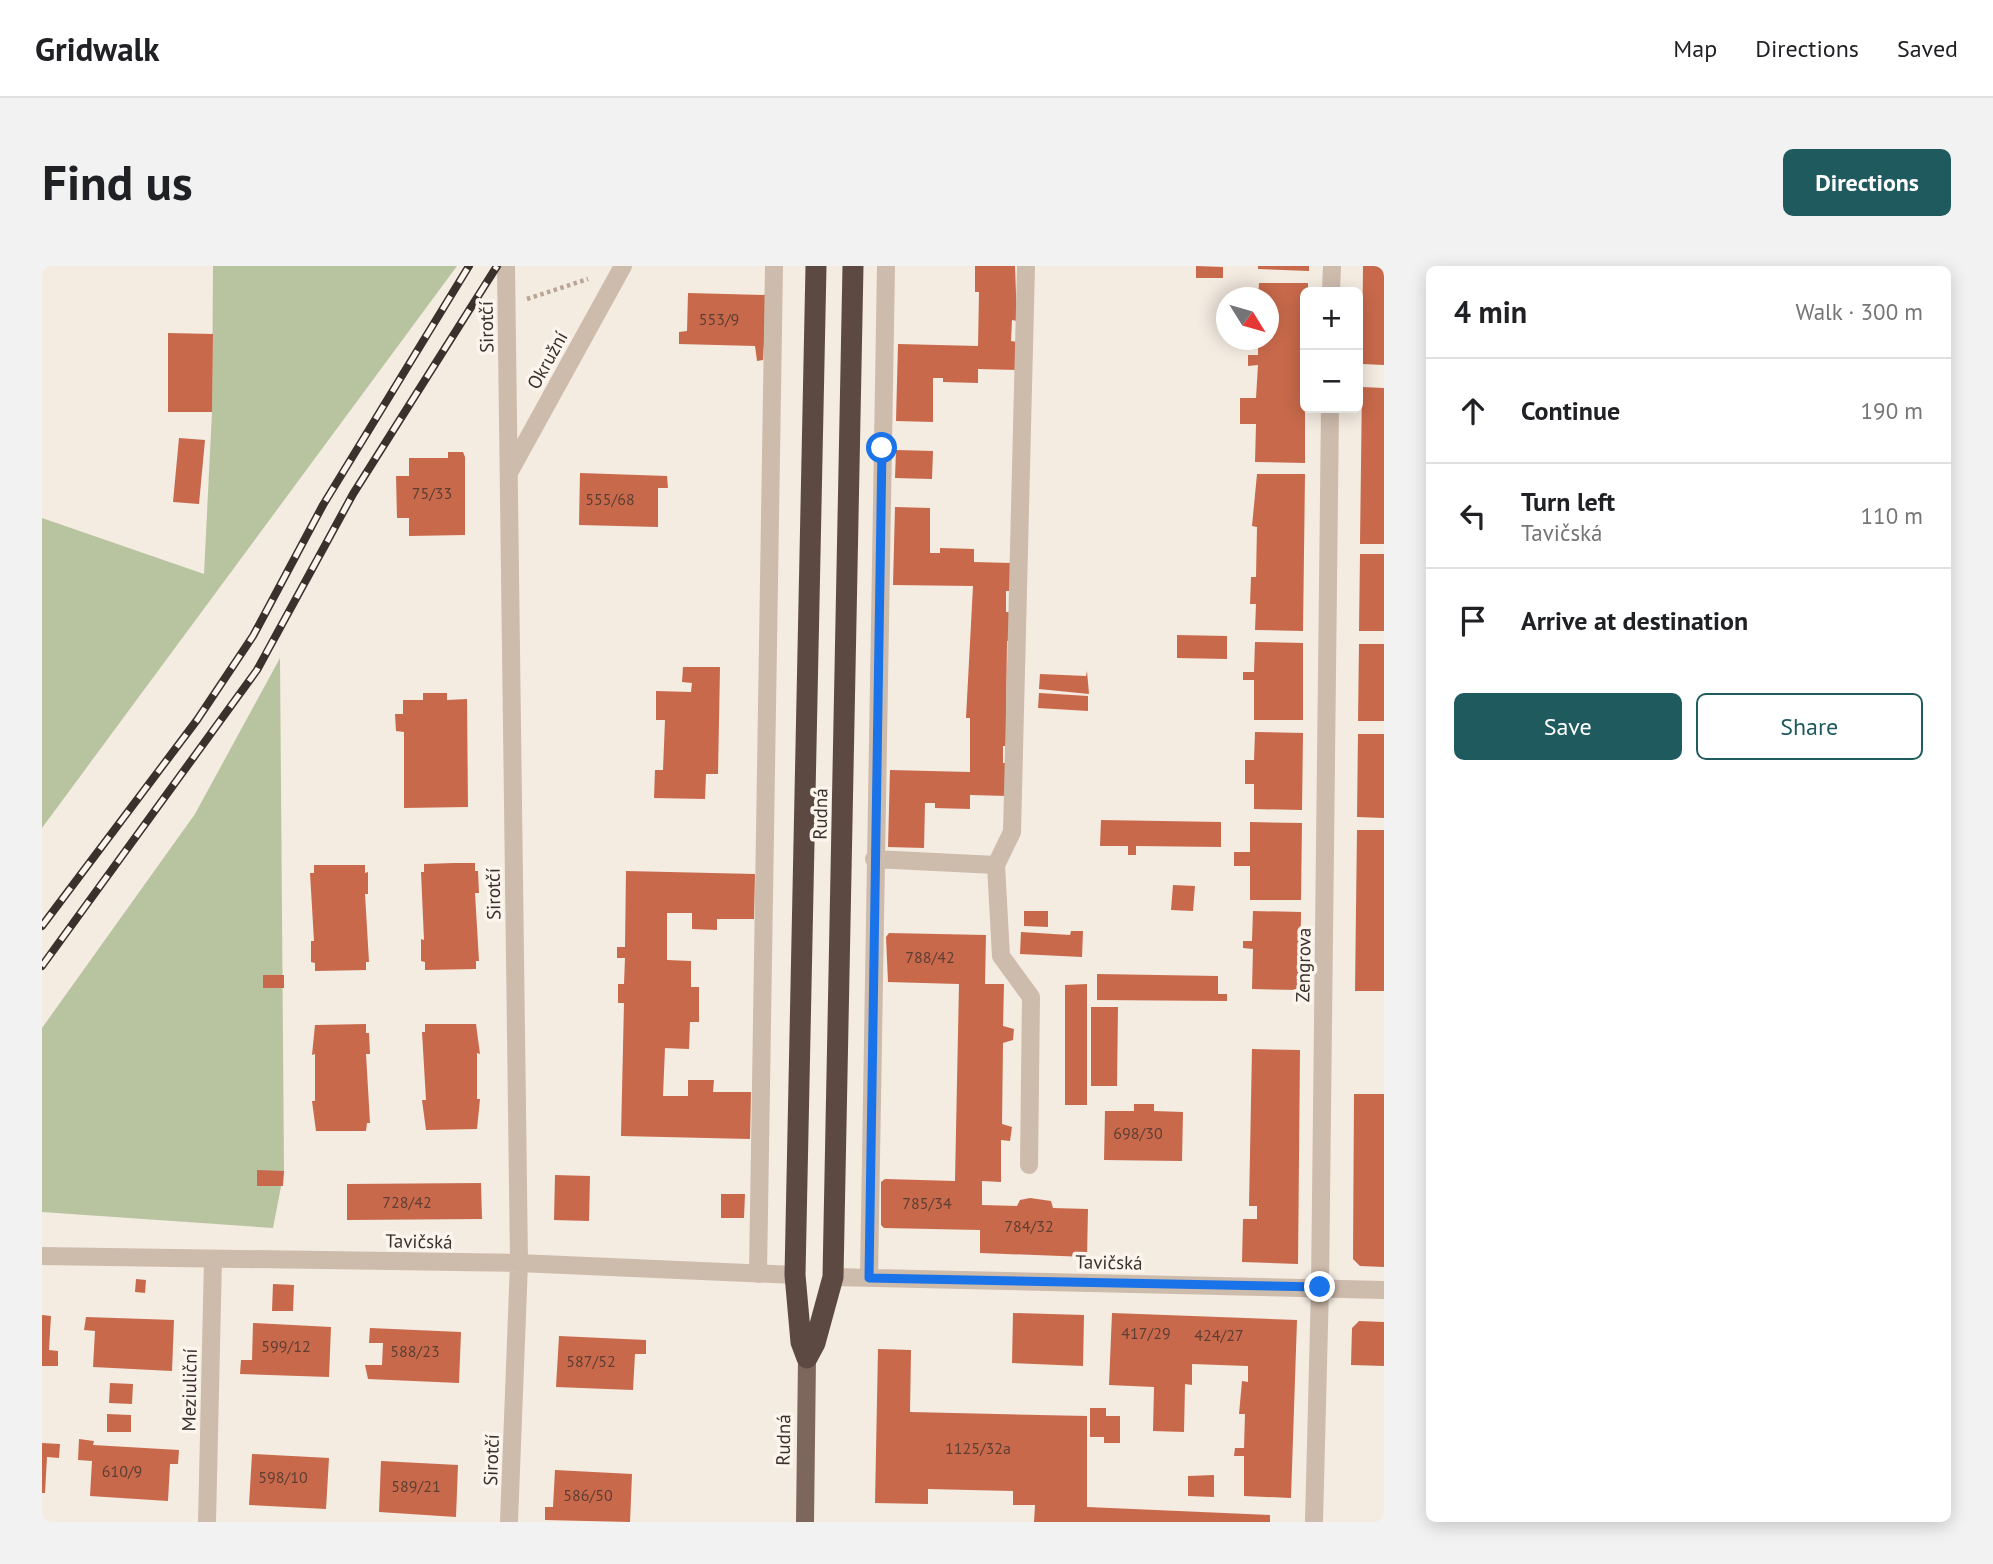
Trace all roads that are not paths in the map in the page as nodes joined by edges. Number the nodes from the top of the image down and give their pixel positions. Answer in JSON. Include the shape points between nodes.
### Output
{"nodes":[{"id":1,"x":506,"y":266,"type":"edge"},
{"id":2,"x":774,"y":266,"type":"edge"},
{"id":3,"x":816,"y":266,"type":"edge"},
{"id":4,"x":853,"y":266,"type":"edge"},
{"id":5,"x":886,"y":266,"type":"edge"},
{"id":6,"x":1026,"y":266,"type":"edge"},
{"id":7,"x":1332,"y":266,"type":"edge"},
{"id":8,"x":623,"y":267,"type":"edge"},
{"id":9,"x":1331,"y":287,"type":"edge"},
{"id":10,"x":1330,"y":413,"type":"edge"},
{"id":11,"x":508,"y":474,"type":"junction"},
{"id":12,"x":874,"y":859,"type":"junction"},
{"id":13,"x":996,"y":865,"type":"junction"},
{"id":14,"x":1029,"y":1165,"type":"dead end"},
{"id":15,"x":42,"y":1256,"type":"edge"},
{"id":16,"x":213,"y":1259,"type":"junction"},
{"id":17,"x":519,"y":1264,"type":"junction"},
{"id":18,"x":758,"y":1274,"type":"junction"},
{"id":19,"x":795,"y":1275,"type":"junction"},
{"id":20,"x":833,"y":1277,"type":"junction"},
{"id":21,"x":869,"y":1278,"type":"junction"},
{"id":22,"x":1320,"y":1287,"type":"junction"},
{"id":23,"x":1384,"y":1290,"type":"edge"},
{"id":24,"x":807,"y":1358,"type":"junction"},
{"id":25,"x":207,"y":1522,"type":"edge"},
{"id":26,"x":509,"y":1522,"type":"edge"},
{"id":27,"x":805,"y":1522,"type":"edge"},
{"id":28,"x":1314,"y":1522,"type":"edge"}],
"edges":[{"from":1,"to":11,"type":"street","name":"Sirotčí"},
{"from":2,"to":18,"type":"street"},
{"from":3,"to":19,"type":"highway","name":"Rudná"},
{"from":4,"to":20,"type":"highway","name":"Rudná"},
{"from":5,"to":12,"type":"street"},
{"from":6,"to":13,"type":"street","via":[[1012,832]]},
{"from":7,"to":9,"type":"street"},
{"from":8,"to":11,"type":"street","name":"Okružní"},
{"from":10,"to":22,"type":"street","name":"Zengrova"},
{"from":11,"to":17,"type":"street","name":"Sirotčí"},
{"from":12,"to":13,"type":"street"},
{"from":12,"to":21,"type":"street"},
{"from":13,"to":14,"type":"street","via":[[1001,956],[1031,997]]},
{"from":15,"to":16,"type":"street","name":"Tavičská"},
{"from":16,"to":17,"type":"street","name":"Tavičská"},
{"from":16,"to":25,"type":"street","name":"Meziuliční"},
{"from":17,"to":18,"type":"street","name":"Tavičská"},
{"from":17,"to":26,"type":"street","name":"Sirotčí"},
{"from":18,"to":19,"type":"street","name":"Tavičská"},
{"from":19,"to":24,"type":"highway","name":"Rudná","via":[[801,1342]]},
{"from":20,"to":21,"type":"street","name":"Tavičská"},
{"from":20,"to":24,"type":"highway","name":"Rudná"},
{"from":21,"to":22,"type":"street","name":"Tavičská"},
{"from":22,"to":23,"type":"street","name":"Tavičská"},
{"from":22,"to":28,"type":"street","name":"Zengrova"},
{"from":24,"to":27,"type":"main road","name":"Rudná"}]}
